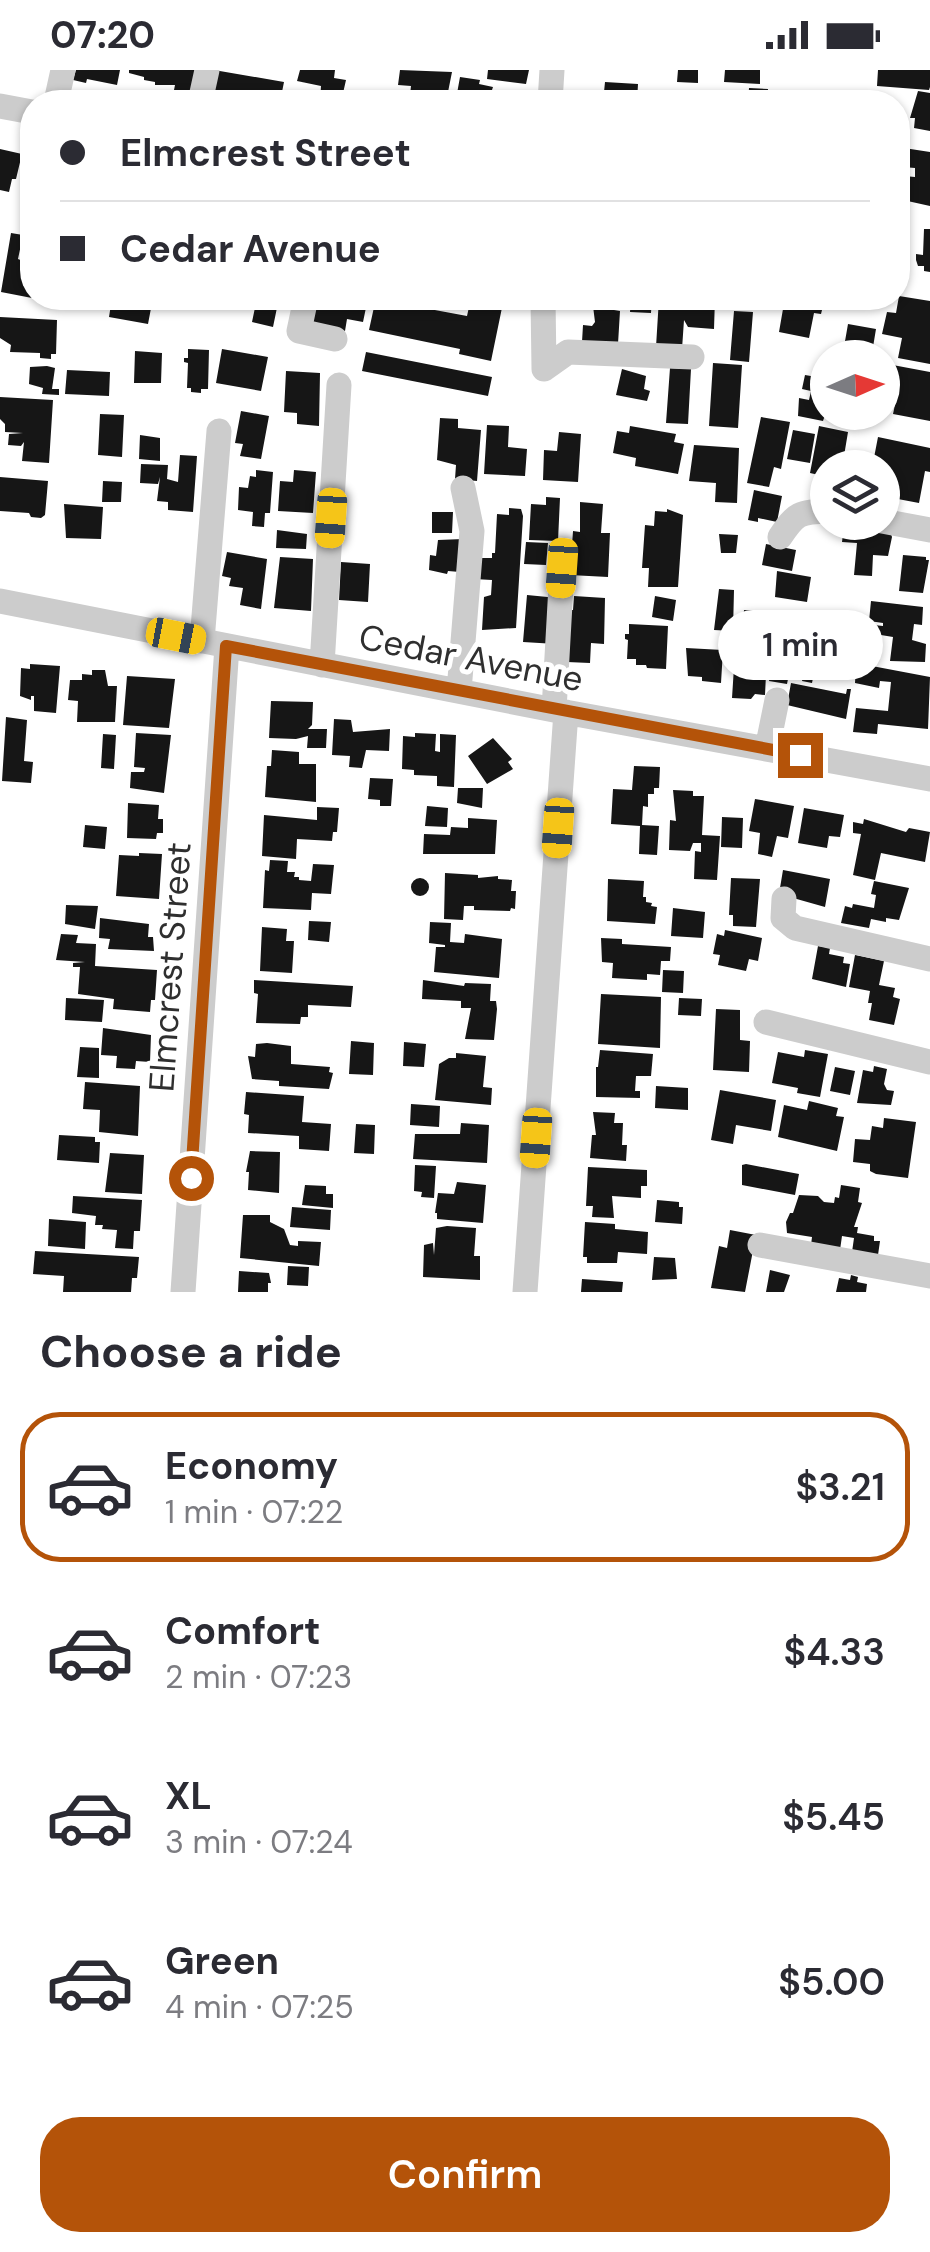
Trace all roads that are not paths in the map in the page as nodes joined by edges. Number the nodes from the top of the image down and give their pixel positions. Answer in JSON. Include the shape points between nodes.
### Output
{"nodes":[{"id":1,"x":304,"y":310,"type":"edge"},
{"id":2,"x":543,"y":310,"type":"edge"},
{"id":3,"x":335,"y":338,"type":"dead end"},
{"id":4,"x":692,"y":357,"type":"dead end"},
{"id":5,"x":339,"y":384,"type":"dead end"},
{"id":6,"x":219,"y":432,"type":"dead end"},
{"id":7,"x":463,"y":488,"type":"dead end"},
{"id":8,"x":810,"y":512,"type":"edge"},
{"id":9,"x":900,"y":524,"type":"edge"},
{"id":10,"x":930,"y":530,"type":"edge"},
{"id":11,"x":780,"y":537,"type":"dead end"},
{"id":12,"x":562,"y":568,"type":"dead end"},
{"id":13,"x":0,"y":601,"type":"edge"},
{"id":14,"x":214,"y":643,"type":"junction"},
{"id":15,"x":322,"y":664,"type":"junction"},
{"id":16,"x":459,"y":691,"type":"junction"},
{"id":17,"x":777,"y":700,"type":"dead end"},
{"id":18,"x":560,"y":711,"type":"junction"},
{"id":19,"x":767,"y":749,"type":"junction"},
{"id":20,"x":930,"y":779,"type":"edge"},
{"id":21,"x":784,"y":899,"type":"dead end"},
{"id":22,"x":930,"y":959,"type":"edge"},
{"id":23,"x":766,"y":1022,"type":"dead end"},
{"id":24,"x":930,"y":1062,"type":"edge"},
{"id":25,"x":760,"y":1245,"type":"dead end"},
{"id":26,"x":930,"y":1276,"type":"edge"},
{"id":27,"x":183,"y":1292,"type":"edge"},
{"id":28,"x":525,"y":1292,"type":"edge"}],
"edges":[{"from":1,"to":3,"type":"street","via":[[299,332]]},
{"from":2,"to":4,"type":"street","via":[[544,369],[568,352]]},
{"from":5,"to":15,"type":"street"},
{"from":6,"to":14,"type":"street","name":"Elmcrest Street"},
{"from":7,"to":16,"type":"street","via":[[472,531]]},
{"from":8,"to":11,"type":"street","via":[[793,517]]},
{"from":9,"to":10,"type":"street"},
{"from":12,"to":18,"type":"street"},
{"from":13,"to":14,"type":"street","name":"Cedar Avenue"},
{"from":14,"to":15,"type":"street","name":"Cedar Avenue"},
{"from":14,"to":27,"type":"street","name":"Elmcrest Street"},
{"from":15,"to":16,"type":"street","name":"Cedar Avenue"},
{"from":16,"to":18,"type":"street","name":"Cedar Avenue"},
{"from":17,"to":19,"type":"street"},
{"from":18,"to":19,"type":"street","name":"Cedar Avenue"},
{"from":18,"to":28,"type":"street"},
{"from":19,"to":20,"type":"street","name":"Cedar Avenue"},
{"from":21,"to":22,"type":"street","via":[[783,918],[795,928]]},
{"from":23,"to":24,"type":"street"},
{"from":25,"to":26,"type":"street"}]}
